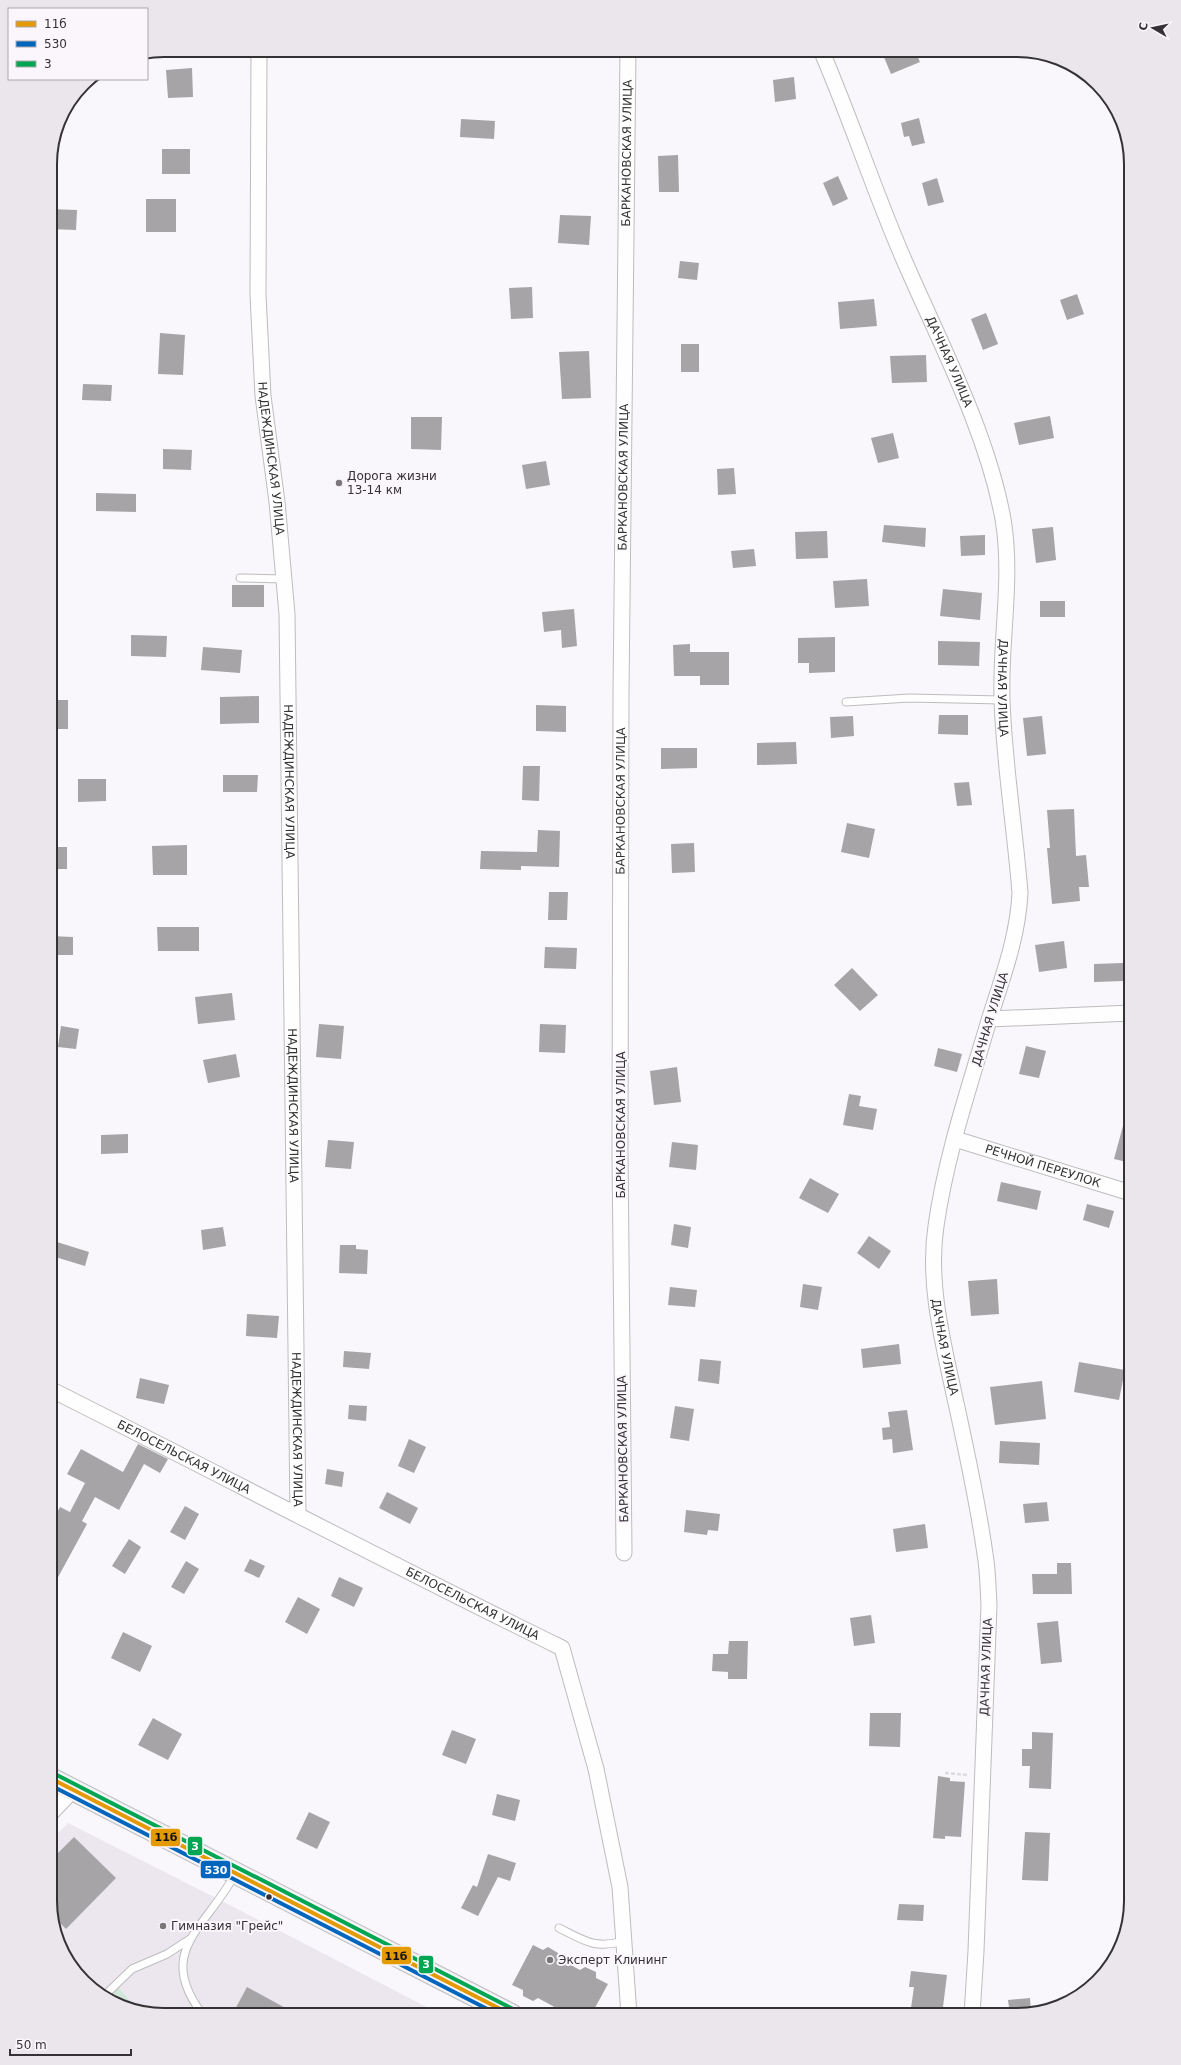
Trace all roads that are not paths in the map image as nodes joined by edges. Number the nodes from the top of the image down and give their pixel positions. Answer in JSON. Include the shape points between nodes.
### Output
{"nodes":[{"id":1,"x":259,"y":57,"type":"edge"},
{"id":2,"x":628,"y":57,"type":"edge"},
{"id":3,"x":824,"y":57,"type":"edge"},
{"id":4,"x":240,"y":578,"type":"dead end"},
{"id":5,"x":284,"y":579,"type":"junction"},
{"id":6,"x":1002,"y":700,"type":"junction"},
{"id":7,"x":846,"y":702,"type":"dead end"},
{"id":8,"x":1124,"y":1012,"type":"edge"},
{"id":9,"x":990,"y":1018,"type":"junction"},
{"id":10,"x":955,"y":1139,"type":"junction"},
{"id":11,"x":1124,"y":1191,"type":"edge"},
{"id":12,"x":57,"y":1393,"type":"edge"},
{"id":13,"x":298,"y":1514,"type":"junction"},
{"id":14,"x":624,"y":1553,"type":"dead end"},
{"id":15,"x":57,"y":1782,"type":"edge"},
{"id":16,"x":73,"y":1790,"type":"junction"},
{"id":17,"x":57,"y":1807,"type":"edge"},
{"id":18,"x":235,"y":1873,"type":"junction"},
{"id":19,"x":559,"y":1928,"type":"dead end"},
{"id":20,"x":190,"y":1939,"type":"junction"},
{"id":21,"x":624,"y":1941,"type":"junction"},
{"id":22,"x":108,"y":1992,"type":"edge"},
{"id":23,"x":197,"y":2008,"type":"edge"},
{"id":24,"x":498,"y":2008,"type":"edge"},
{"id":25,"x":629,"y":2008,"type":"edge"},
{"id":26,"x":972,"y":2008,"type":"edge"}],
"edges":[{"from":1,"to":5,"type":"street","name":"НАДЕЖДИНСКАЯ УЛИЦА","via":[[258,295],[263,396]]},
{"from":2,"to":14,"type":"street","name":"БАРКАНОВСКАЯ УЛИЦА","via":[[621,733],[620,1152]]},
{"from":3,"to":6,"type":"street","name":"ДАЧНАЯ УЛИЦА","via":[[902,257],[970,413],[995,487],[1006,546]]},
{"from":4,"to":5,"type":"lane"},
{"from":5,"to":13,"type":"street","name":"НАДЕЖДИНСКАЯ УЛИЦА","via":[[287,614]]},
{"from":6,"to":7,"type":"lane","via":[[908,698]]},
{"from":6,"to":9,"type":"street","name":"ДАЧНАЯ УЛИЦА","via":[[1020,893],[1014,936]]},
{"from":8,"to":9,"type":"street"},
{"from":9,"to":10,"type":"street","name":"ДАЧНАЯ УЛИЦА"},
{"from":10,"to":11,"type":"street","name":"РЕЧНОЙ ПЕРЕУЛОК"},
{"from":10,"to":26,"type":"street","name":"ДАЧНАЯ УЛИЦА","via":[[936,1226],[933,1268],[935,1295],[986,1556],[988,1605]]},
{"from":12,"to":13,"type":"street","name":"БЕЛОСЕЛЬСКАЯ УЛИЦА"},
{"from":13,"to":21,"type":"street","name":"БЕЛОСЕЛЬСКАЯ УЛИЦА","via":[[429,1583],[562,1648],[596,1769],[620,1887]]},
{"from":15,"to":16,"type":"street"},
{"from":16,"to":17,"type":"street"},
{"from":16,"to":18,"type":"street"},
{"from":18,"to":20,"type":"lane","via":[[220,1900]]},
{"from":18,"to":24,"type":"street"},
{"from":19,"to":21,"type":"lane","via":[[590,1944],[609,1946]]},
{"from":20,"to":22,"type":"lane","via":[[167,1954],[132,1969]]},
{"from":20,"to":23,"type":"lane","via":[[183,1958],[183,1979],[191,2000]]},
{"from":21,"to":25,"type":"street","name":"БЕЛОСЕЛЬСКАЯ УЛИЦА"}]}
